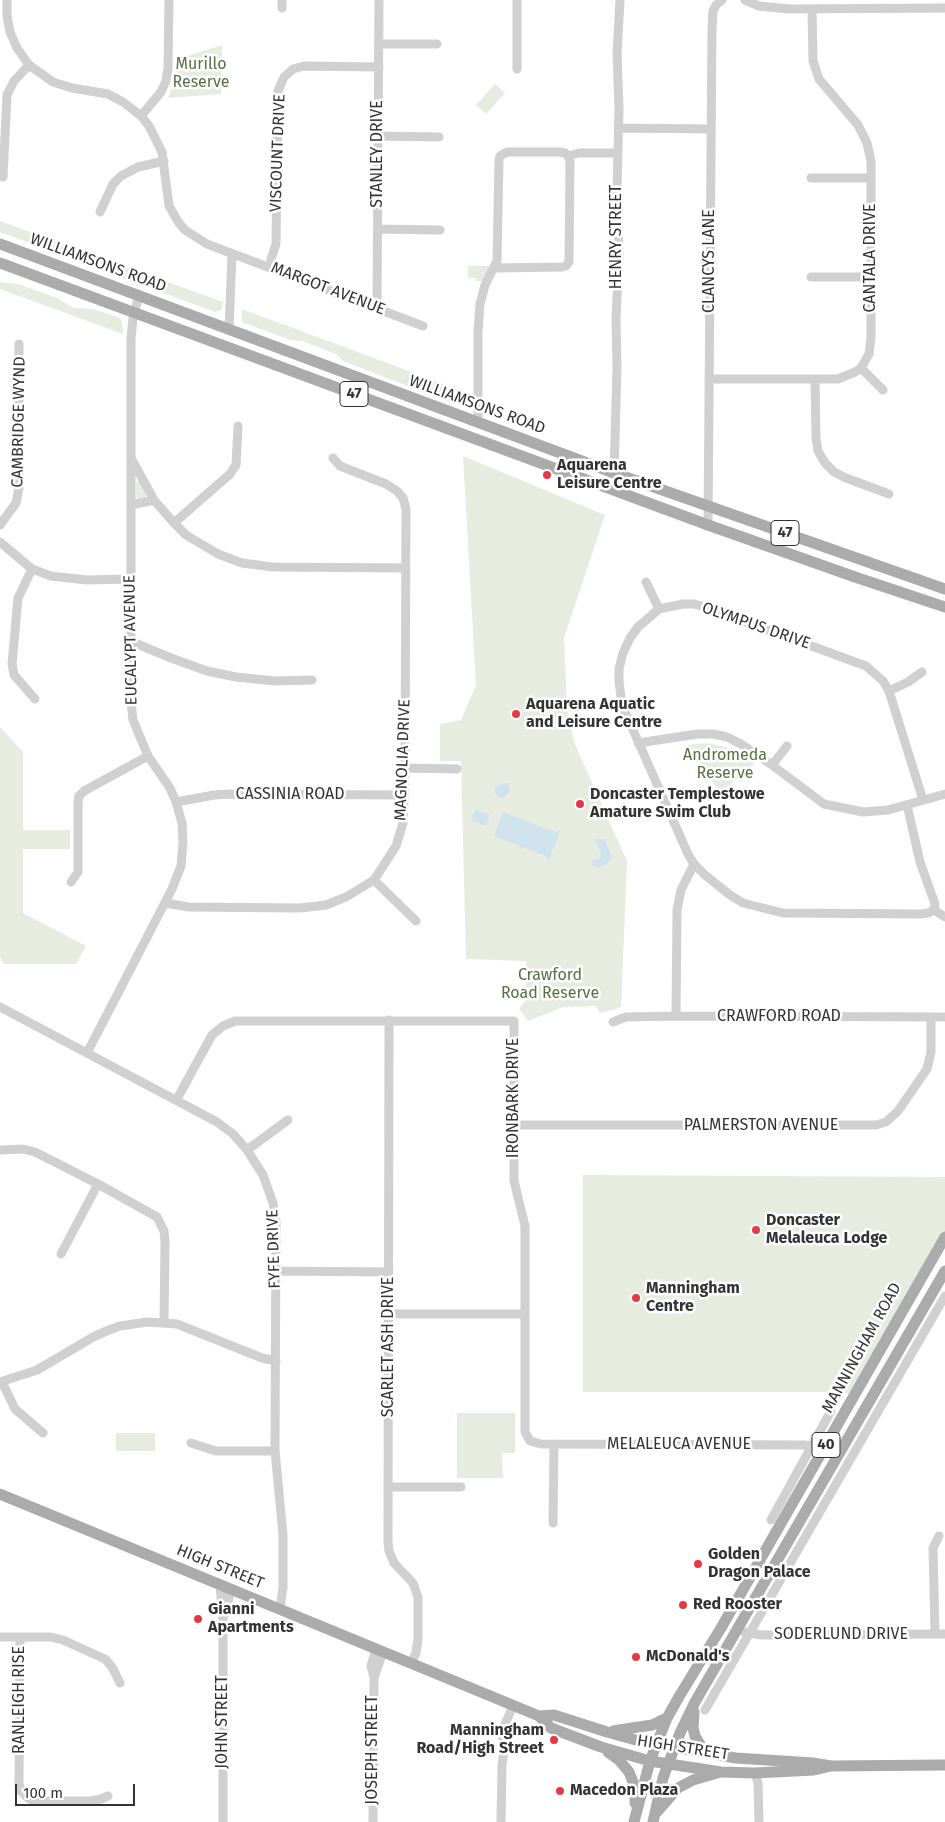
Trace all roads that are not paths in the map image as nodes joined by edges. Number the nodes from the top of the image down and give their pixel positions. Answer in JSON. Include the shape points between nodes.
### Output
{"nodes":[{"id":1,"x":7,"y":0,"type":"edge"},
{"id":2,"x":169,"y":0,"type":"edge"},
{"id":3,"x":379,"y":0,"type":"edge"},
{"id":4,"x":517,"y":0,"type":"edge"},
{"id":5,"x":620,"y":0,"type":"edge"},
{"id":6,"x":722,"y":0,"type":"edge"},
{"id":7,"x":745,"y":0,"type":"edge"},
{"id":8,"x":943,"y":8,"type":"edge"},
{"id":9,"x":812,"y":9,"type":"junction"},
{"id":10,"x":379,"y":44,"type":"junction"},
{"id":11,"x":437,"y":44,"type":"dead end"},
{"id":12,"x":29,"y":65,"type":"junction"},
{"id":13,"x":379,"y":68,"type":"junction"},
{"id":14,"x":517,"y":69,"type":"dead end"},
{"id":15,"x":141,"y":116,"type":"junction"},
{"id":16,"x":619,"y":128,"type":"junction"},
{"id":17,"x":711,"y":129,"type":"junction"},
{"id":18,"x":379,"y":136,"type":"junction"},
{"id":19,"x":439,"y":137,"type":"dead end"},
{"id":20,"x":618,"y":153,"type":"junction"},
{"id":21,"x":568,"y":156,"type":"junction"},
{"id":22,"x":164,"y":161,"type":"junction"},
{"id":23,"x":3,"y":177,"type":"dead end"},
{"id":24,"x":811,"y":178,"type":"dead end"},
{"id":25,"x":871,"y":178,"type":"junction"},
{"id":26,"x":100,"y":212,"type":"dead end"},
{"id":27,"x":378,"y":229,"type":"junction"},
{"id":28,"x":440,"y":230,"type":"dead end"},
{"id":29,"x":0,"y":244,"type":"edge"},
{"id":30,"x":232,"y":254,"type":"junction"},
{"id":31,"x":0,"y":264,"type":"edge"},
{"id":32,"x":269,"y":266,"type":"junction"},
{"id":33,"x":495,"y":268,"type":"junction"},
{"id":34,"x":811,"y":277,"type":"dead end"},
{"id":35,"x":870,"y":278,"type":"junction"},
{"id":36,"x":139,"y":295,"type":"junction"},
{"id":37,"x":377,"y":308,"type":"junction"},
{"id":38,"x":135,"y":313,"type":"junction"},
{"id":39,"x":423,"y":326,"type":"dead end"},
{"id":40,"x":229,"y":329,"type":"junction"},
{"id":41,"x":20,"y":344,"type":"dead end"},
{"id":42,"x":860,"y":368,"type":"junction"},
{"id":43,"x":709,"y":379,"type":"junction"},
{"id":44,"x":815,"y":380,"type":"junction"},
{"id":45,"x":883,"y":390,"type":"dead end"},
{"id":46,"x":478,"y":423,"type":"junction"},
{"id":47,"x":238,"y":426,"type":"dead end"},
{"id":48,"x":475,"y":439,"type":"junction"},
{"id":49,"x":131,"y":458,"type":"junction"},
{"id":50,"x":333,"y":458,"type":"dead end"},
{"id":51,"x":614,"y":473,"type":"junction"},
{"id":52,"x":890,"y":494,"type":"dead end"},
{"id":53,"x":154,"y":500,"type":"junction"},
{"id":54,"x":131,"y":504,"type":"junction"},
{"id":55,"x":708,"y":507,"type":"junction"},
{"id":56,"x":174,"y":523,"type":"junction"},
{"id":57,"x":708,"y":524,"type":"junction"},
{"id":58,"x":0,"y":525,"type":"edge"},
{"id":59,"x":0,"y":542,"type":"edge"},
{"id":60,"x":406,"y":568,"type":"junction"},
{"id":61,"x":32,"y":569,"type":"junction"},
{"id":62,"x":130,"y":579,"type":"junction"},
{"id":63,"x":646,"y":582,"type":"dead end"},
{"id":64,"x":943,"y":588,"type":"edge"},
{"id":65,"x":945,"y":607,"type":"edge"},
{"id":66,"x":659,"y":609,"type":"junction"},
{"id":67,"x":130,"y":641,"type":"junction"},
{"id":68,"x":922,"y":672,"type":"dead end"},
{"id":69,"x":312,"y":680,"type":"dead end"},
{"id":70,"x":888,"y":691,"type":"junction"},
{"id":71,"x":35,"y":699,"type":"dead end"},
{"id":72,"x":638,"y":743,"type":"junction"},
{"id":73,"x":787,"y":746,"type":"dead end"},
{"id":74,"x":148,"y":756,"type":"junction"},
{"id":75,"x":772,"y":765,"type":"junction"},
{"id":76,"x":406,"y":768,"type":"junction"},
{"id":77,"x":457,"y":769,"type":"dead end"},
{"id":78,"x":945,"y":794,"type":"edge"},
{"id":79,"x":404,"y":795,"type":"junction"},
{"id":80,"x":923,"y":800,"type":"junction"},
{"id":81,"x":176,"y":802,"type":"junction"},
{"id":82,"x":906,"y":805,"type":"junction"},
{"id":83,"x":694,"y":864,"type":"junction"},
{"id":84,"x":374,"y":880,"type":"junction"},
{"id":85,"x":71,"y":882,"type":"dead end"},
{"id":86,"x":166,"y":903,"type":"junction"},
{"id":87,"x":934,"y":910,"type":"junction"},
{"id":88,"x":945,"y":917,"type":"edge"},
{"id":89,"x":416,"y":921,"type":"dead end"},
{"id":90,"x":0,"y":1008,"type":"edge"},
{"id":91,"x":676,"y":1016,"type":"junction"},
{"id":92,"x":931,"y":1017,"type":"junction"},
{"id":93,"x":945,"y":1017,"type":"edge"},
{"id":94,"x":389,"y":1020,"type":"junction"},
{"id":95,"x":613,"y":1022,"type":"dead end"},
{"id":96,"x":87,"y":1053,"type":"junction"},
{"id":97,"x":177,"y":1099,"type":"junction"},
{"id":98,"x":288,"y":1120,"type":"dead end"},
{"id":99,"x":514,"y":1125,"type":"junction"},
{"id":100,"x":0,"y":1150,"type":"edge"},
{"id":101,"x":247,"y":1150,"type":"junction"},
{"id":102,"x":98,"y":1184,"type":"junction"},
{"id":103,"x":945,"y":1236,"type":"edge"},
{"id":104,"x":60,"y":1254,"type":"dead end"},
{"id":105,"x":276,"y":1271,"type":"junction"},
{"id":106,"x":945,"y":1271,"type":"edge"},
{"id":107,"x":389,"y":1272,"type":"junction"},
{"id":108,"x":919,"y":1281,"type":"junction"},
{"id":109,"x":938,"y":1290,"type":"edge"},
{"id":110,"x":944,"y":1299,"type":"edge"},
{"id":111,"x":390,"y":1314,"type":"junction"},
{"id":112,"x":525,"y":1314,"type":"junction"},
{"id":113,"x":164,"y":1322,"type":"junction"},
{"id":114,"x":276,"y":1361,"type":"junction"},
{"id":115,"x":1,"y":1382,"type":"edge"},
{"id":116,"x":831,"y":1411,"type":"dead end"},
{"id":117,"x":525,"y":1432,"type":"joint"},
{"id":118,"x":43,"y":1433,"type":"dead end"},
{"id":119,"x":191,"y":1443,"type":"dead end"},
{"id":120,"x":554,"y":1444,"type":"junction"},
{"id":121,"x":812,"y":1446,"type":"junction"},
{"id":122,"x":824,"y":1450,"type":"junction"},
{"id":123,"x":275,"y":1451,"type":"junction"},
{"id":124,"x":836,"y":1456,"type":"junction"},
{"id":125,"x":388,"y":1487,"type":"junction"},
{"id":126,"x":461,"y":1487,"type":"dead end"},
{"id":127,"x":0,"y":1494,"type":"edge"},
{"id":128,"x":771,"y":1520,"type":"dead end"},
{"id":129,"x":554,"y":1523,"type":"dead end"},
{"id":130,"x":939,"y":1536,"type":"dead end"},
{"id":131,"x":220,"y":1585,"type":"junction"},
{"id":132,"x":231,"y":1589,"type":"junction"},
{"id":133,"x":280,"y":1609,"type":"junction"},
{"id":134,"x":224,"y":1621,"type":"junction"},
{"id":135,"x":737,"y":1630,"type":"junction"},
{"id":136,"x":749,"y":1634,"type":"junction"},
{"id":137,"x":935,"y":1634,"type":"junction"},
{"id":138,"x":945,"y":1634,"type":"edge"},
{"id":139,"x":0,"y":1637,"type":"edge"},
{"id":140,"x":20,"y":1637,"type":"junction"},
{"id":141,"x":379,"y":1650,"type":"junction"},
{"id":142,"x":411,"y":1663,"type":"junction"},
{"id":143,"x":120,"y":1683,"type":"dead end"},
{"id":144,"x":695,"y":1702,"type":"junction"},
{"id":145,"x":512,"y":1706,"type":"junction"},
{"id":146,"x":705,"y":1710,"type":"dead end"},
{"id":147,"x":539,"y":1716,"type":"junction"},
{"id":148,"x":667,"y":1718,"type":"junction"},
{"id":149,"x":606,"y":1732,"type":"junction"},
{"id":150,"x":657,"y":1744,"type":"junction"},
{"id":151,"x":674,"y":1746,"type":"junction"},
{"id":152,"x":600,"y":1747,"type":"junction"},
{"id":153,"x":717,"y":1755,"type":"junction"},
{"id":154,"x":650,"y":1761,"type":"junction"},
{"id":155,"x":669,"y":1764,"type":"junction"},
{"id":156,"x":831,"y":1766,"type":"junction"},
{"id":157,"x":945,"y":1766,"type":"edge"},
{"id":158,"x":721,"y":1772,"type":"junction"},
{"id":159,"x":755,"y":1773,"type":"junction"},
{"id":160,"x":108,"y":1796,"type":"dead end"},
{"id":161,"x":654,"y":1819,"type":"edge"},
{"id":162,"x":634,"y":1821,"type":"edge"},
{"id":163,"x":223,"y":1822,"type":"edge"},
{"id":164,"x":373,"y":1822,"type":"edge"},
{"id":165,"x":501,"y":1822,"type":"edge"},
{"id":166,"x":759,"y":1822,"type":"edge"}],
"edges":[{"from":1,"to":12,"type":"street","name":"MARGOT AVENUE","via":[[10,32]]},
{"from":2,"to":15,"type":"street","via":[[166,81]]},
{"from":3,"to":10,"type":"street","name":"STANLEY DRIVE"},
{"from":4,"to":14,"type":"street"},
{"from":5,"to":16,"type":"street","name":"HENRY STREET","via":[[617,54]]},
{"from":6,"to":17,"type":"street","name":"CLANCYS LANE","via":[[716,5],[712,17]]},
{"from":7,"to":9,"type":"street","via":[[759,6]]},
{"from":8,"to":9,"type":"street"},
{"from":9,"to":25,"type":"street","name":"CANTALA DRIVE","via":[[813,61],[819,79],[863,134],[871,161]]},
{"from":10,"to":11,"type":"street"},
{"from":10,"to":13,"type":"street","name":"STANLEY DRIVE"},
{"from":12,"to":15,"type":"street","name":"MARGOT AVENUE","via":[[53,82],[108,94]]},
{"from":12,"to":23,"type":"street","via":[[14,81],[7,95]]},
{"from":13,"to":18,"type":"street","name":"STANLEY DRIVE"},
{"from":13,"to":32,"type":"street","name":"VISCOUNT DRIVE","via":[[304,66],[293,69],[284,77],[278,91],[276,244]]},
{"from":15,"to":22,"type":"street","name":"MARGOT AVENUE","via":[[157,139]]},
{"from":16,"to":17,"type":"street"},
{"from":16,"to":20,"type":"street","name":"HENRY STREET"},
{"from":17,"to":43,"type":"street","name":"CLANCYS LANE"},
{"from":18,"to":19,"type":"street"},
{"from":18,"to":27,"type":"street","name":"STANLEY DRIVE"},
{"from":20,"to":21,"type":"street","via":[[579,152]]},
{"from":20,"to":51,"type":"street","name":"HENRY STREET"},
{"from":21,"to":33,"type":"street","via":[[569,262],[562,267]]},
{"from":21,"to":33,"type":"street","via":[[560,152],[507,152],[500,156]]},
{"from":22,"to":26,"type":"street","via":[[138,166],[121,176],[113,184]]},
{"from":22,"to":30,"type":"street","name":"MARGOT AVENUE","via":[[169,206],[179,223],[196,238]]},
{"from":24,"to":25,"type":"street"},
{"from":25,"to":35,"type":"street","name":"CANTALA DRIVE"},
{"from":27,"to":28,"type":"street"},
{"from":27,"to":37,"type":"street","name":"STANLEY DRIVE"},
{"from":29,"to":36,"type":"main road","name":"WILLIAMSONS ROAD","number":"47"},
{"from":30,"to":32,"type":"street","name":"MARGOT AVENUE"},
{"from":30,"to":40,"type":"street"},
{"from":31,"to":38,"type":"main road","name":"WILLIAMSONS ROAD","number":"47"},
{"from":32,"to":37,"type":"street","name":"MARGOT AVENUE"},
{"from":33,"to":46,"type":"street","via":[[485,285],[480,304]]},
{"from":34,"to":35,"type":"street"},
{"from":35,"to":42,"type":"street","name":"CANTALA DRIVE","via":[[870,346]]},
{"from":36,"to":38,"type":"street","name":"EUCALYPT AVENUE"},
{"from":36,"to":40,"type":"main road","name":"WILLIAMSONS ROAD","number":"47"},
{"from":37,"to":39,"type":"street","name":"MARGOT AVENUE"},
{"from":38,"to":48,"type":"main road","name":"WILLIAMSONS ROAD","number":"47"},
{"from":38,"to":49,"type":"street","name":"EUCALYPT AVENUE","via":[[131,339]]},
{"from":40,"to":46,"type":"main road","name":"WILLIAMSONS ROAD","number":"47"},
{"from":41,"to":58,"type":"street","name":"CAMBRIDGE WYND","via":[[19,488],[16,503]]},
{"from":42,"to":44,"type":"street","via":[[846,377]]},
{"from":42,"to":45,"type":"street"},
{"from":43,"to":44,"type":"street"},
{"from":43,"to":55,"type":"street","name":"CLANCYS LANE"},
{"from":44,"to":52,"type":"street","via":[[816,438],[825,464],[846,478]]},
{"from":46,"to":48,"type":"main road"},
{"from":46,"to":51,"type":"main road","name":"WILLIAMSONS ROAD","number":"47"},
{"from":47,"to":56,"type":"street","via":[[236,465]]},
{"from":48,"to":57,"type":"main road","name":"WILLIAMSONS ROAD","number":"47"},
{"from":49,"to":53,"type":"street"},
{"from":49,"to":54,"type":"street","name":"EUCALYPT AVENUE"},
{"from":50,"to":60,"type":"street","name":"MAGNOLIA DRIVE","via":[[340,466],[386,484],[403,498],[406,509]]},
{"from":51,"to":55,"type":"main road","name":"WILLIAMSONS ROAD","number":"47"},
{"from":53,"to":54,"type":"street"},
{"from":53,"to":56,"type":"street"},
{"from":54,"to":62,"type":"street","name":"EUCALYPT AVENUE"},
{"from":55,"to":57,"type":"street","name":"CLANCYS LANE"},
{"from":55,"to":64,"type":"main road","name":"WILLIAMSONS ROAD","number":"47"},
{"from":56,"to":60,"type":"street","via":[[186,535],[218,554],[250,564]]},
{"from":57,"to":65,"type":"main road","name":"WILLIAMSONS ROAD","number":"47"},
{"from":59,"to":61,"type":"street"},
{"from":60,"to":76,"type":"street","name":"MAGNOLIA DRIVE"},
{"from":61,"to":62,"type":"street","via":[[52,576],[87,580]]},
{"from":61,"to":71,"type":"street","via":[[18,598],[12,664],[14,674]]},
{"from":62,"to":67,"type":"street","name":"EUCALYPT AVENUE"},
{"from":63,"to":66,"type":"street"},
{"from":66,"to":70,"type":"street","name":"OLYMPUS DRIVE","via":[[683,604],[705,607],[866,666],[879,676]]},
{"from":66,"to":72,"type":"street","name":"OLYMPUS DRIVE","via":[[630,638],[619,669],[622,705]]},
{"from":67,"to":69,"type":"street","via":[[217,673],[275,680]]},
{"from":67,"to":74,"type":"street","name":"EUCALYPT AVENUE","via":[[133,720]]},
{"from":68,"to":70,"type":"street"},
{"from":70,"to":80,"type":"street","name":"OLYMPUS DRIVE"},
{"from":72,"to":75,"type":"street","via":[[713,734],[741,744]]},
{"from":72,"to":83,"type":"street","name":"OLYMPUS DRIVE"},
{"from":73,"to":75,"type":"street"},
{"from":74,"to":81,"type":"street","name":"EUCALYPT AVENUE"},
{"from":74,"to":85,"type":"street","via":[[84,790],[80,796],[78,872]]},
{"from":75,"to":82,"type":"street","via":[[816,799],[835,808],[875,813]]},
{"from":76,"to":77,"type":"street"},
{"from":76,"to":79,"type":"street","name":"MAGNOLIA DRIVE"},
{"from":78,"to":80,"type":"street"},
{"from":79,"to":81,"type":"street","name":"CASSINIA ROAD","via":[[230,794]]},
{"from":79,"to":84,"type":"street","name":"MAGNOLIA DRIVE","via":[[396,846]]},
{"from":80,"to":82,"type":"street"},
{"from":81,"to":86,"type":"street","name":"EUCALYPT AVENUE","via":[[182,823],[182,853],[177,878]]},
{"from":82,"to":87,"type":"street"},
{"from":83,"to":87,"type":"street","name":"OLYMPUS DRIVE","via":[[730,895],[770,911],[921,914]]},
{"from":83,"to":91,"type":"street","via":[[677,905]]},
{"from":84,"to":86,"type":"street","name":"MAGNOLIA DRIVE","via":[[346,898],[316,907],[188,907]]},
{"from":84,"to":89,"type":"street"},
{"from":86,"to":96,"type":"street","name":"EUCALYPT AVENUE"},
{"from":87,"to":88,"type":"street"},
{"from":90,"to":96,"type":"street","name":"FYFE DRIVE"},
{"from":91,"to":92,"type":"street","name":"CRAWFORD ROAD"},
{"from":91,"to":95,"type":"street","name":"CRAWFORD ROAD","via":[[626,1017]]},
{"from":92,"to":93,"type":"street","name":"CRAWFORD ROAD"},
{"from":92,"to":99,"type":"street","name":"PALMERSTON AVENUE","via":[[931,1052],[927,1069],[892,1118],[876,1125]]},
{"from":94,"to":97,"type":"street","name":"IRONBARK DRIVE","via":[[241,1020],[229,1023],[217,1030],[207,1043]]},
{"from":94,"to":99,"type":"street","name":"IRONBARK DRIVE","via":[[514,1021]]},
{"from":94,"to":107,"type":"street","name":"SCARLET ASH DRIVE"},
{"from":96,"to":97,"type":"street","name":"FYFE DRIVE"},
{"from":97,"to":101,"type":"street","name":"FYFE DRIVE","via":[[217,1122]]},
{"from":98,"to":101,"type":"street"},
{"from":99,"to":112,"type":"street","name":"IRONBARK DRIVE","via":[[514,1181],[525,1226]]},
{"from":100,"to":102,"type":"street","via":[[35,1152]]},
{"from":101,"to":105,"type":"street","name":"FYFE DRIVE","via":[[263,1175],[273,1203]]},
{"from":102,"to":104,"type":"street"},
{"from":102,"to":113,"type":"street","via":[[152,1213],[161,1222],[165,1243]]},
{"from":103,"to":108,"type":"main road","name":"MANNINGHAM ROAD","number":"40"},
{"from":105,"to":107,"type":"street"},
{"from":105,"to":114,"type":"street","name":"FYFE DRIVE"},
{"from":106,"to":109,"type":"main road","name":"MANNINGHAM ROAD","number":"40"},
{"from":107,"to":111,"type":"street","name":"SCARLET ASH DRIVE"},
{"from":108,"to":109,"type":"main road"},
{"from":108,"to":122,"type":"main road","name":"MANNINGHAM ROAD","number":"40"},
{"from":109,"to":110,"type":"street"},
{"from":109,"to":124,"type":"main road","name":"MANNINGHAM ROAD","number":"40"},
{"from":110,"to":136,"type":"street"},
{"from":111,"to":112,"type":"street"},
{"from":111,"to":125,"type":"street","name":"SCARLET ASH DRIVE"},
{"from":112,"to":117,"type":"street","name":"IRONBARK DRIVE"},
{"from":113,"to":114,"type":"street","via":[[189,1328]]},
{"from":113,"to":115,"type":"street","via":[[109,1330],[37,1370]]},
{"from":114,"to":123,"type":"street","name":"FYFE DRIVE"},
{"from":115,"to":118,"type":"street","via":[[15,1409]]},
{"from":116,"to":121,"type":"street","name":"MANNINGHAM ROAD"},
{"from":117,"to":120,"type":"street","name":"MELALEUCA AVENUE","via":[[530,1441]]},
{"from":119,"to":123,"type":"street","via":[[216,1451]]},
{"from":120,"to":121,"type":"street","name":"MELALEUCA AVENUE"},
{"from":120,"to":129,"type":"street"},
{"from":121,"to":122,"type":"street","name":"MELALEUCA AVENUE"},
{"from":121,"to":128,"type":"street","name":"MANNINGHAM ROAD"},
{"from":122,"to":124,"type":"street","name":"MELALEUCA AVENUE"},
{"from":122,"to":148,"type":"main road","name":"MANNINGHAM ROAD","number":"40"},
{"from":123,"to":133,"type":"street","name":"FYFE DRIVE","via":[[283,1536]]},
{"from":124,"to":135,"type":"main road","name":"MANNINGHAM ROAD","number":"40"},
{"from":125,"to":126,"type":"street"},
{"from":125,"to":142,"type":"street","name":"SCARLET ASH DRIVE","via":[[389,1551],[394,1563],[413,1583],[418,1597],[418,1639]]},
{"from":127,"to":131,"type":"main road","name":"HIGH STREET"},
{"from":130,"to":137,"type":"street","via":[[933,1548]]},
{"from":131,"to":132,"type":"main road","name":"HIGH STREET"},
{"from":131,"to":134,"type":"street","name":"JOHN STREET"},
{"from":132,"to":133,"type":"main road","name":"HIGH STREET"},
{"from":132,"to":134,"type":"street","name":"JOHN STREET"},
{"from":133,"to":141,"type":"main road","name":"HIGH STREET"},
{"from":134,"to":163,"type":"street","name":"JOHN STREET"},
{"from":135,"to":136,"type":"street","name":"SODERLUND DRIVE"},
{"from":135,"to":144,"type":"main road","name":"MANNINGHAM ROAD","number":"40"},
{"from":136,"to":137,"type":"street","name":"SODERLUND DRIVE"},
{"from":136,"to":146,"type":"street"},
{"from":137,"to":138,"type":"street","name":"SODERLUND DRIVE"},
{"from":139,"to":140,"type":"street"},
{"from":140,"to":143,"type":"street","via":[[54,1637],[100,1656]]},
{"from":140,"to":160,"type":"street","name":"RANLEIGH RISE","via":[[21,1792],[36,1801],[91,1801]]},
{"from":141,"to":142,"type":"main road","name":"HIGH STREET"},
{"from":141,"to":164,"type":"street","name":"JOSEPH STREET","via":[[374,1677]]},
{"from":142,"to":145,"type":"main road","name":"HIGH STREET"},
{"from":144,"to":151,"type":"main road","name":"MANNINGHAM ROAD","number":"40"},
{"from":144,"to":153,"type":"main road","via":[[692,1721],[695,1736],[701,1746]]},
{"from":145,"to":147,"type":"main road","name":"HIGH STREET"},
{"from":145,"to":165,"type":"street","via":[[502,1731],[508,1746],[502,1765]]},
{"from":147,"to":149,"type":"main road","name":"HIGH STREET","via":[[554,1715]]},
{"from":147,"to":152,"type":"main road","name":"HIGH STREET","via":[[551,1728]]},
{"from":148,"to":149,"type":"main road","via":[[652,1726]]},
{"from":148,"to":150,"type":"main road","name":"MANNINGHAM ROAD","number":"40"},
{"from":149,"to":150,"type":"main road","name":"HIGH STREET"},
{"from":150,"to":151,"type":"main road","name":"HIGH STREET"},
{"from":150,"to":154,"type":"main road","name":"MANNINGHAM ROAD","number":"40"},
{"from":151,"to":153,"type":"main road","name":"HIGH STREET"},
{"from":151,"to":155,"type":"main road","name":"MANNINGHAM ROAD","number":"40"},
{"from":152,"to":154,"type":"main road","name":"HIGH STREET"},
{"from":152,"to":162,"type":"main road","via":[[619,1760],[629,1772],[635,1795]]},
{"from":153,"to":156,"type":"main road","name":"HIGH STREET"},
{"from":154,"to":155,"type":"main road","name":"HIGH STREET"},
{"from":154,"to":162,"type":"main road","name":"MANNINGHAM ROAD","number":"40"},
{"from":155,"to":158,"type":"main road","name":"HIGH STREET"},
{"from":155,"to":161,"type":"main road","name":"MANNINGHAM ROAD","number":"40"},
{"from":156,"to":157,"type":"main road","name":"HIGH STREET"},
{"from":156,"to":159,"type":"main road","name":"HIGH STREET"},
{"from":158,"to":159,"type":"main road","name":"HIGH STREET"},
{"from":158,"to":161,"type":"main road","via":[[678,1788]]},
{"from":159,"to":166,"type":"street"}]}
